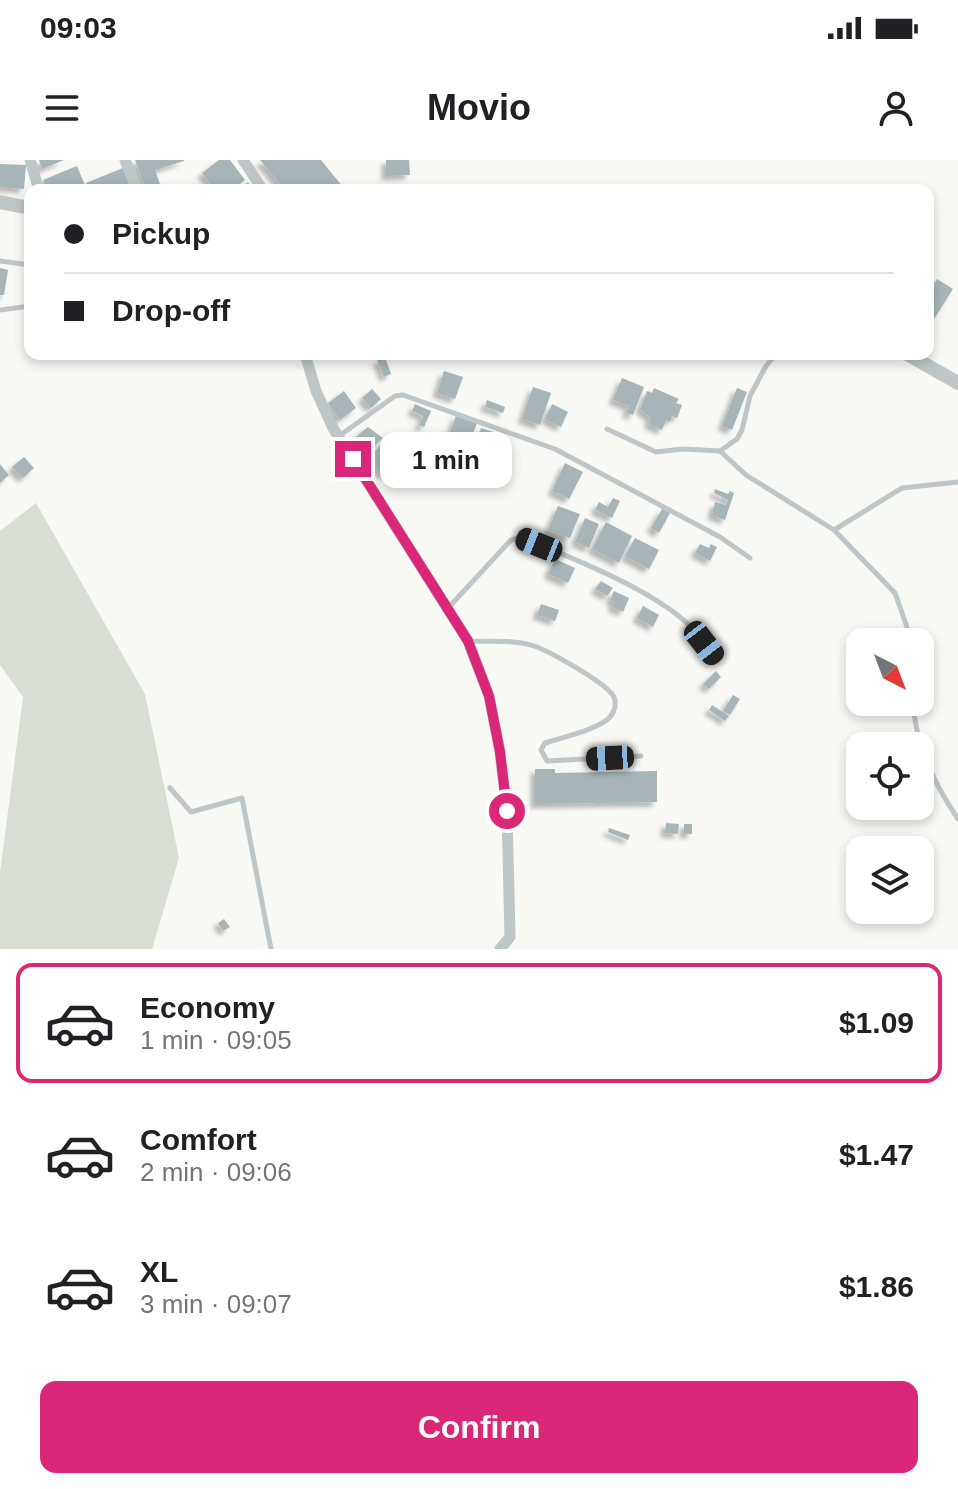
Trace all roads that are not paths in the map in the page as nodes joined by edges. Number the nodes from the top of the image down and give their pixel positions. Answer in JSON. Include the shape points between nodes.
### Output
{"nodes":[{"id":1,"x":30,"y":160,"type":"edge"},
{"id":2,"x":125,"y":160,"type":"edge"},
{"id":3,"x":243,"y":160,"type":"edge"},
{"id":4,"x":37,"y":184,"type":"edge"},
{"id":5,"x":135,"y":184,"type":"edge"},
{"id":6,"x":259,"y":184,"type":"edge"},
{"id":7,"x":0,"y":202,"type":"edge"},
{"id":8,"x":24,"y":207,"type":"edge"},
{"id":9,"x":0,"y":261,"type":"edge"},
{"id":10,"x":24,"y":264,"type":"edge"},
{"id":11,"x":24,"y":307,"type":"edge"},
{"id":12,"x":0,"y":310,"type":"edge"},
{"id":13,"x":307,"y":360,"type":"edge"},
{"id":14,"x":772,"y":360,"type":"edge"},
{"id":15,"x":918,"y":360,"type":"edge"},
{"id":16,"x":958,"y":383,"type":"edge"},
{"id":17,"x":607,"y":429,"type":"dead end"},
{"id":18,"x":338,"y":437,"type":"junction"},
{"id":19,"x":720,"y":451,"type":"junction"},
{"id":20,"x":958,"y":482,"type":"edge"},
{"id":21,"x":834,"y":530,"type":"junction"},
{"id":22,"x":750,"y":558,"type":"dead end"},
{"id":23,"x":448,"y":608,"type":"junction"},
{"id":24,"x":907,"y":628,"type":"edge"},
{"id":25,"x":468,"y":641,"type":"junction"},
{"id":26,"x":716,"y":657,"type":"dead end"},
{"id":27,"x":914,"y":716,"type":"edge"},
{"id":28,"x":641,"y":756,"type":"dead end"},
{"id":29,"x":170,"y":788,"type":"dead end"},
{"id":30,"x":958,"y":819,"type":"edge"},
{"id":31,"x":271,"y":949,"type":"edge"},
{"id":32,"x":500,"y":949,"type":"edge"}],
"edges":[{"from":1,"to":4,"type":"street"},
{"from":2,"to":5,"type":"street"},
{"from":3,"to":6,"type":"street"},
{"from":7,"to":8,"type":"street"},
{"from":9,"to":10,"type":"lane"},
{"from":11,"to":12,"type":"lane"},
{"from":13,"to":18,"type":"street"},
{"from":14,"to":19,"type":"lane","via":[[750,396],[737,439]]},
{"from":15,"to":16,"type":"street"},
{"from":17,"to":19,"type":"lane","via":[[656,452]]},
{"from":18,"to":22,"type":"lane","via":[[403,395],[555,449]]},
{"from":18,"to":23,"type":"street"},
{"from":19,"to":21,"type":"lane","via":[[746,475]]},
{"from":20,"to":21,"type":"lane","via":[[902,488]]},
{"from":21,"to":24,"type":"lane","via":[[895,593]]},
{"from":23,"to":25,"type":"street"},
{"from":23,"to":26,"type":"lane","via":[[511,540],[520,537],[673,611]]},
{"from":25,"to":28,"type":"lane","via":[[536,647],[612,694],[615,710],[609,718],[545,743],[541,750],[547,761]]},
{"from":25,"to":32,"type":"street","via":[[489,696],[507,811],[510,937]]},
{"from":27,"to":30,"type":"lane","via":[[927,763]]},
{"from":29,"to":31,"type":"lane","via":[[191,812],[242,798]]}]}
